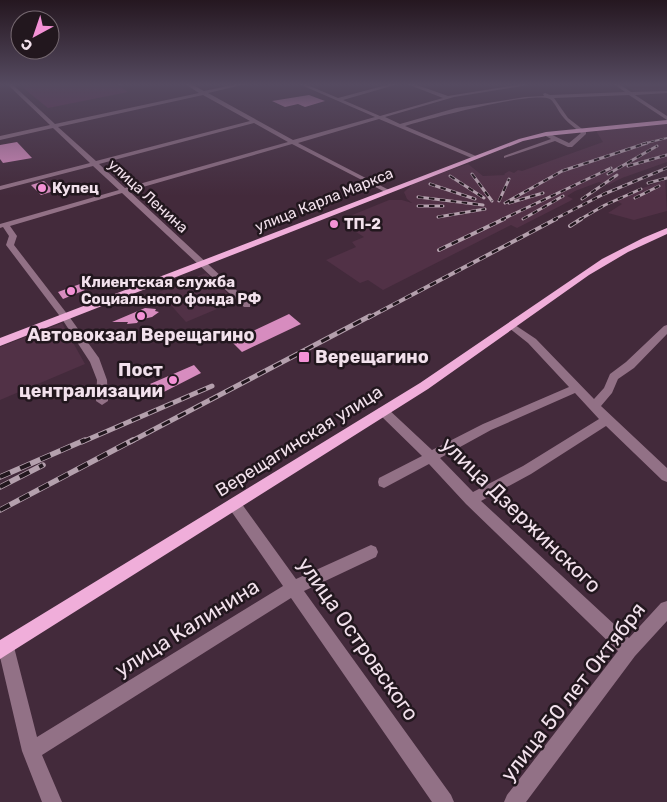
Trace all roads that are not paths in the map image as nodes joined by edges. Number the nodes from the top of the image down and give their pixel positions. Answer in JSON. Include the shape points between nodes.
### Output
{"nodes":[{"id":1,"x":47,"y":121,"type":"edge"},
{"id":2,"x":73,"y":121,"type":"edge"},
{"id":3,"x":254,"y":121,"type":"edge"},
{"id":4,"x":256,"y":121,"type":"edge"},
{"id":5,"x":363,"y":121,"type":"edge"},
{"id":6,"x":388,"y":121,"type":"edge"},
{"id":7,"x":416,"y":121,"type":"edge"},
{"id":8,"x":570,"y":121,"type":"edge"},
{"id":9,"x":655,"y":121,"type":"edge"},
{"id":10,"x":52,"y":126,"type":"junction"},
{"id":11,"x":399,"y":126,"type":"junction"},
{"id":12,"x":583,"y":130,"type":"junction"},
{"id":13,"x":546,"y":134,"type":"junction"},
{"id":14,"x":0,"y":138,"type":"edge"},
{"id":15,"x":555,"y":139,"type":"junction"},
{"id":16,"x":293,"y":142,"type":"junction"},
{"id":17,"x":506,"y":157,"type":"dead end"},
{"id":18,"x":474,"y":158,"type":"junction"},
{"id":19,"x":94,"y":163,"type":"junction"},
{"id":20,"x":0,"y":188,"type":"edge"},
{"id":21,"x":122,"y":190,"type":"junction"},
{"id":22,"x":387,"y":191,"type":"junction"},
{"id":23,"x":2,"y":225,"type":"edge"},
{"id":24,"x":665,"y":233,"type":"edge"},
{"id":25,"x":204,"y":264,"type":"junction"},
{"id":26,"x":246,"y":305,"type":"dead end"},
{"id":27,"x":65,"y":317,"type":"junction"},
{"id":28,"x":512,"y":326,"type":"junction"},
{"id":29,"x":667,"y":328,"type":"edge"},
{"id":30,"x":0,"y":342,"type":"edge"},
{"id":31,"x":577,"y":388,"type":"junction"},
{"id":32,"x":102,"y":401,"type":"dead end"},
{"id":33,"x":594,"y":407,"type":"junction"},
{"id":34,"x":383,"y":411,"type":"junction"},
{"id":35,"x":607,"y":420,"type":"junction"},
{"id":36,"x":430,"y":456,"type":"junction"},
{"id":37,"x":667,"y":476,"type":"edge"},
{"id":38,"x":384,"y":482,"type":"dead end"},
{"id":39,"x":471,"y":500,"type":"junction"},
{"id":40,"x":234,"y":504,"type":"junction"},
{"id":41,"x":371,"y":552,"type":"dead end"},
{"id":42,"x":295,"y":587,"type":"junction"},
{"id":43,"x":667,"y":609,"type":"edge"},
{"id":44,"x":3,"y":648,"type":"edge"},
{"id":45,"x":629,"y":650,"type":"junction"},
{"id":46,"x":31,"y":751,"type":"junction"},
{"id":47,"x":52,"y":802,"type":"edge"},
{"id":48,"x":444,"y":802,"type":"edge"},
{"id":49,"x":514,"y":802,"type":"edge"}],
"edges":[{"from":1,"to":10,"type":"street","name":"улица Ленина"},
{"from":2,"to":10,"type":"street"},
{"from":3,"to":19,"type":"street"},
{"from":4,"to":16,"type":"street"},
{"from":5,"to":16,"type":"street"},
{"from":6,"to":11,"type":"street"},
{"from":7,"to":11,"type":"street"},
{"from":8,"to":12,"type":"street"},
{"from":9,"to":12,"type":"main road","name":"улица Карла Маркса"},
{"from":10,"to":14,"type":"street"},
{"from":10,"to":19,"type":"street","name":"улица Ленина"},
{"from":11,"to":18,"type":"street"},
{"from":12,"to":13,"type":"main road","name":"улица Карла Маркса"},
{"from":12,"to":15,"type":"street","via":[[584,134],[570,146]]},
{"from":13,"to":15,"type":"street"},
{"from":13,"to":18,"type":"main road","name":"улица Карла Маркса","via":[[520,140]]},
{"from":15,"to":17,"type":"street"},
{"from":16,"to":21,"type":"street"},
{"from":16,"to":22,"type":"street"},
{"from":18,"to":22,"type":"main road","name":"улица Карла Маркса"},
{"from":19,"to":20,"type":"street"},
{"from":19,"to":21,"type":"street","name":"улица Ленина"},
{"from":21,"to":23,"type":"street"},
{"from":21,"to":25,"type":"street","name":"улица Ленина"},
{"from":22,"to":25,"type":"main road","name":"улица Карла Маркса"},
{"from":23,"to":27,"type":"street","via":[[13,237],[10,245]]},
{"from":24,"to":28,"type":"main road","name":"Верещагинская улица","via":[[634,244],[581,276]]},
{"from":25,"to":26,"type":"street","name":"улица Ленина"},
{"from":25,"to":27,"type":"main road","name":"улица Карла Маркса"},
{"from":27,"to":30,"type":"main road","name":"улица Карла Маркса"},
{"from":27,"to":32,"type":"street","via":[[98,367]]},
{"from":28,"to":31,"type":"street","via":[[532,341]]},
{"from":28,"to":34,"type":"main road","name":"Верещагинская улица"},
{"from":29,"to":33,"type":"street","via":[[614,377]]},
{"from":31,"to":33,"type":"street"},
{"from":31,"to":36,"type":"street","via":[[486,427]]},
{"from":33,"to":35,"type":"street"},
{"from":34,"to":36,"type":"street","name":"улица Дзержинского"},
{"from":34,"to":40,"type":"main road","name":"Верещагинская улица"},
{"from":35,"to":37,"type":"street"},
{"from":35,"to":39,"type":"street","via":[[527,470]]},
{"from":36,"to":38,"type":"street"},
{"from":36,"to":39,"type":"street","name":"улица Дзержинского"},
{"from":39,"to":45,"type":"street","name":"улица Дзержинского"},
{"from":40,"to":42,"type":"street","name":"улица Островского"},
{"from":40,"to":44,"type":"main road","name":"Верещагинская улица"},
{"from":41,"to":42,"type":"street","name":"улица Калинина"},
{"from":42,"to":46,"type":"street","name":"улица Калинина"},
{"from":42,"to":48,"type":"street","name":"улица Островского"},
{"from":43,"to":45,"type":"street","name":"улица 50 лет Октября"},
{"from":44,"to":46,"type":"street"},
{"from":45,"to":49,"type":"street","name":"улица 50 лет Октября"},
{"from":46,"to":47,"type":"street"}]}
